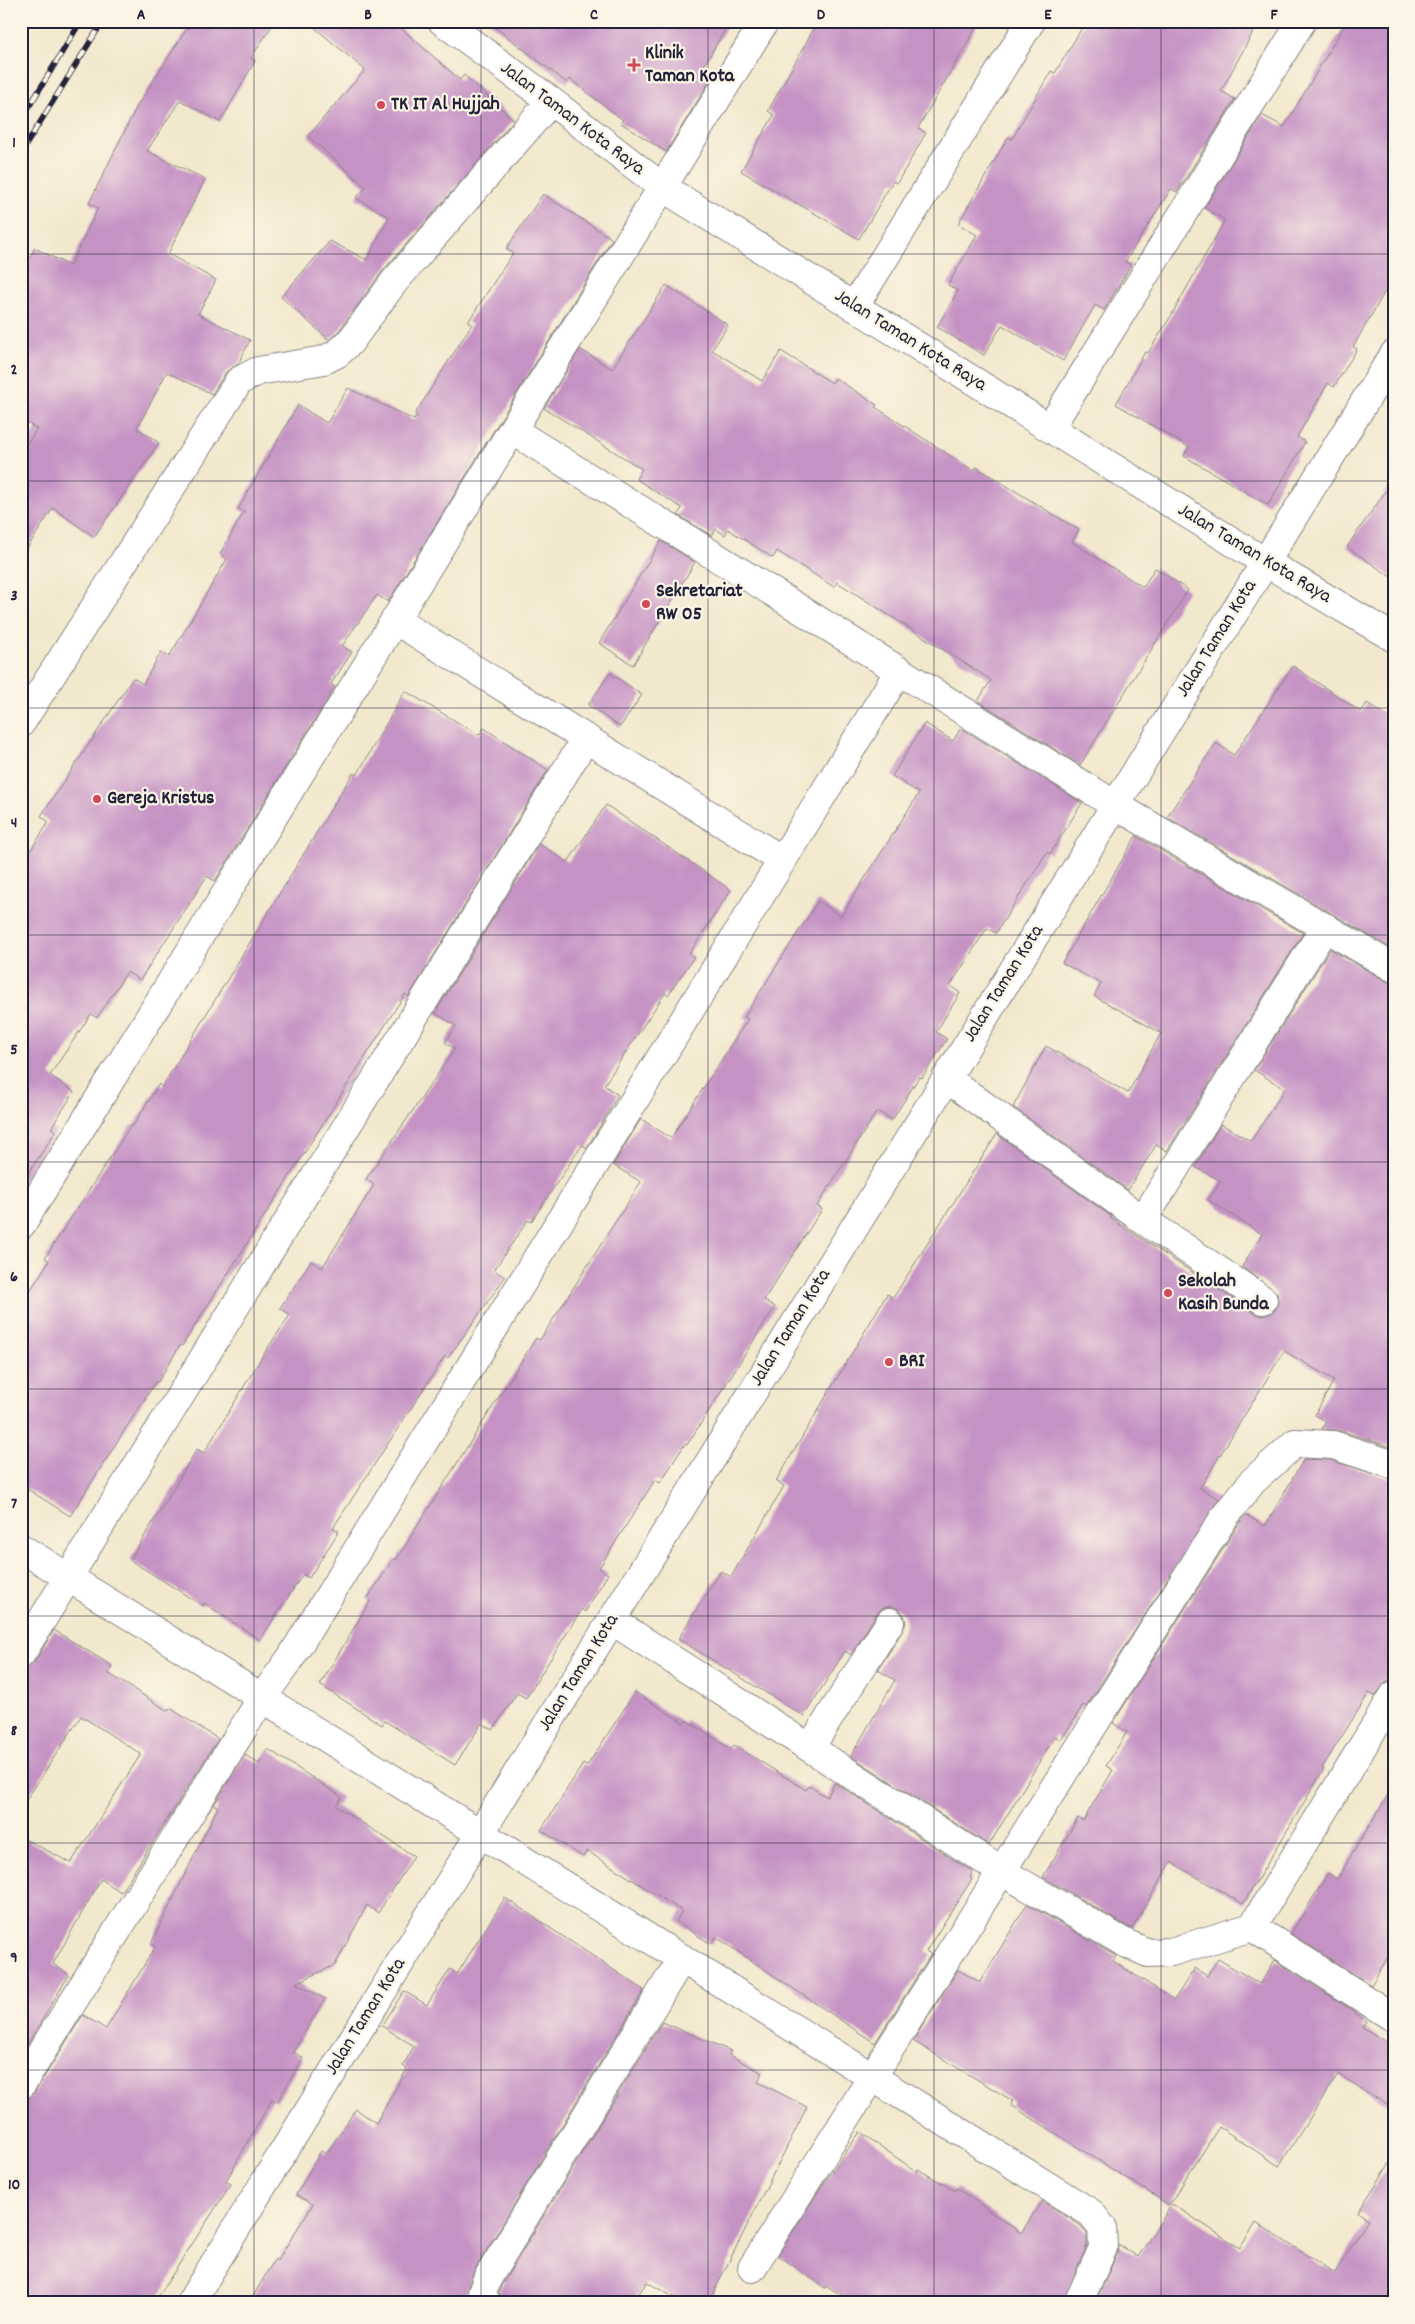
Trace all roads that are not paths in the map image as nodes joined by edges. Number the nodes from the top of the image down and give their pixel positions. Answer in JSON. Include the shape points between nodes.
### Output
{"nodes":[{"id":1,"x":442,"y":21,"type":"edge"},
{"id":2,"x":765,"y":21,"type":"edge"},
{"id":3,"x":1031,"y":21,"type":"edge"},
{"id":4,"x":1302,"y":21,"type":"edge"},
{"id":5,"x":550,"y":101,"type":"junction"},
{"id":6,"x":662,"y":187,"type":"junction"},
{"id":7,"x":854,"y":307,"type":"junction"},
{"id":8,"x":1394,"y":354,"type":"edge"},
{"id":9,"x":1050,"y":428,"type":"junction"},
{"id":10,"x":512,"y":430,"type":"junction"},
{"id":11,"x":1265,"y":562,"type":"junction"},
{"id":12,"x":395,"y":620,"type":"junction"},
{"id":13,"x":1394,"y":638,"type":"edge"},
{"id":14,"x":899,"y":671,"type":"junction"},
{"id":15,"x":21,"y":723,"type":"edge"},
{"id":16,"x":586,"y":738,"type":"junction"},
{"id":17,"x":1115,"y":805,"type":"junction"},
{"id":18,"x":782,"y":860,"type":"junction"},
{"id":19,"x":1325,"y":926,"type":"junction"},
{"id":20,"x":1394,"y":968,"type":"edge"},
{"id":21,"x":946,"y":1078,"type":"junction"},
{"id":22,"x":1143,"y":1220,"type":"junction"},
{"id":23,"x":21,"y":1225,"type":"edge"},
{"id":24,"x":1263,"y":1300,"type":"dead end"},
{"id":25,"x":1394,"y":1465,"type":"edge"},
{"id":26,"x":21,"y":1548,"type":"edge"},
{"id":27,"x":68,"y":1577,"type":"junction"},
{"id":28,"x":611,"y":1620,"type":"junction"},
{"id":29,"x":890,"y":1622,"type":"dead end"},
{"id":30,"x":21,"y":1654,"type":"edge"},
{"id":31,"x":1394,"y":1694,"type":"edge"},
{"id":32,"x":262,"y":1698,"type":"junction"},
{"id":33,"x":810,"y":1748,"type":"junction"},
{"id":34,"x":480,"y":1833,"type":"junction"},
{"id":35,"x":1001,"y":1871,"type":"junction"},
{"id":36,"x":1252,"y":1926,"type":"junction"},
{"id":37,"x":682,"y":1958,"type":"junction"},
{"id":38,"x":1394,"y":2018,"type":"edge"},
{"id":39,"x":872,"y":2078,"type":"junction"},
{"id":40,"x":21,"y":2085,"type":"edge"},
{"id":41,"x":752,"y":2268,"type":"dead end"},
{"id":42,"x":190,"y":2303,"type":"edge"},
{"id":43,"x":487,"y":2303,"type":"edge"},
{"id":44,"x":1078,"y":2303,"type":"edge"}],
"edges":[{"from":1,"to":5,"type":"street","name":"Jalan Taman Kota Raya"},
{"from":2,"to":6,"type":"street"},
{"from":3,"to":7,"type":"street"},
{"from":4,"to":9,"type":"street"},
{"from":5,"to":6,"type":"street","name":"Jalan Taman Kota Raya"},
{"from":5,"to":15,"type":"street","via":[[394,282],[350,342],[338,353],[324,360],[258,372],[239,381]]},
{"from":6,"to":7,"type":"street","name":"Jalan Taman Kota Raya"},
{"from":6,"to":10,"type":"street"},
{"from":7,"to":9,"type":"street","name":"Jalan Taman Kota Raya"},
{"from":8,"to":11,"type":"street","name":"Jalan Taman Kota"},
{"from":9,"to":11,"type":"street","name":"Jalan Taman Kota Raya"},
{"from":10,"to":12,"type":"street"},
{"from":10,"to":14,"type":"street"},
{"from":11,"to":13,"type":"street","name":"Jalan Taman Kota Raya"},
{"from":11,"to":17,"type":"street","name":"Jalan Taman Kota"},
{"from":12,"to":16,"type":"street"},
{"from":12,"to":23,"type":"street"},
{"from":14,"to":17,"type":"street"},
{"from":14,"to":18,"type":"street"},
{"from":16,"to":18,"type":"street"},
{"from":16,"to":27,"type":"street"},
{"from":17,"to":19,"type":"street"},
{"from":17,"to":21,"type":"street","name":"Jalan Taman Kota"},
{"from":18,"to":32,"type":"street","via":[[290,1659]]},
{"from":19,"to":20,"type":"street"},
{"from":19,"to":22,"type":"street"},
{"from":21,"to":22,"type":"street"},
{"from":21,"to":28,"type":"street","name":"Jalan Taman Kota"},
{"from":22,"to":24,"type":"street"},
{"from":25,"to":35,"type":"street","via":[[1333,1444],[1294,1444],[1253,1481],[1225,1516]]},
{"from":26,"to":27,"type":"street"},
{"from":27,"to":30,"type":"street"},
{"from":27,"to":32,"type":"street"},
{"from":28,"to":33,"type":"street"},
{"from":28,"to":34,"type":"street","name":"Jalan Taman Kota"},
{"from":29,"to":33,"type":"street"},
{"from":31,"to":36,"type":"street"},
{"from":32,"to":34,"type":"street"},
{"from":32,"to":40,"type":"street"},
{"from":33,"to":35,"type":"street"},
{"from":34,"to":37,"type":"street"},
{"from":34,"to":42,"type":"street","name":"Jalan Taman Kota"},
{"from":35,"to":36,"type":"street","via":[[1124,1943],[1148,1953],[1171,1952]]},
{"from":35,"to":39,"type":"street"},
{"from":36,"to":38,"type":"street"},
{"from":37,"to":39,"type":"street"},
{"from":37,"to":43,"type":"street","via":[[487,2279],[482,2294]]},
{"from":39,"to":41,"type":"street"},
{"from":39,"to":44,"type":"street","via":[[1091,2213],[1102,2227],[1103,2248]]}]}
